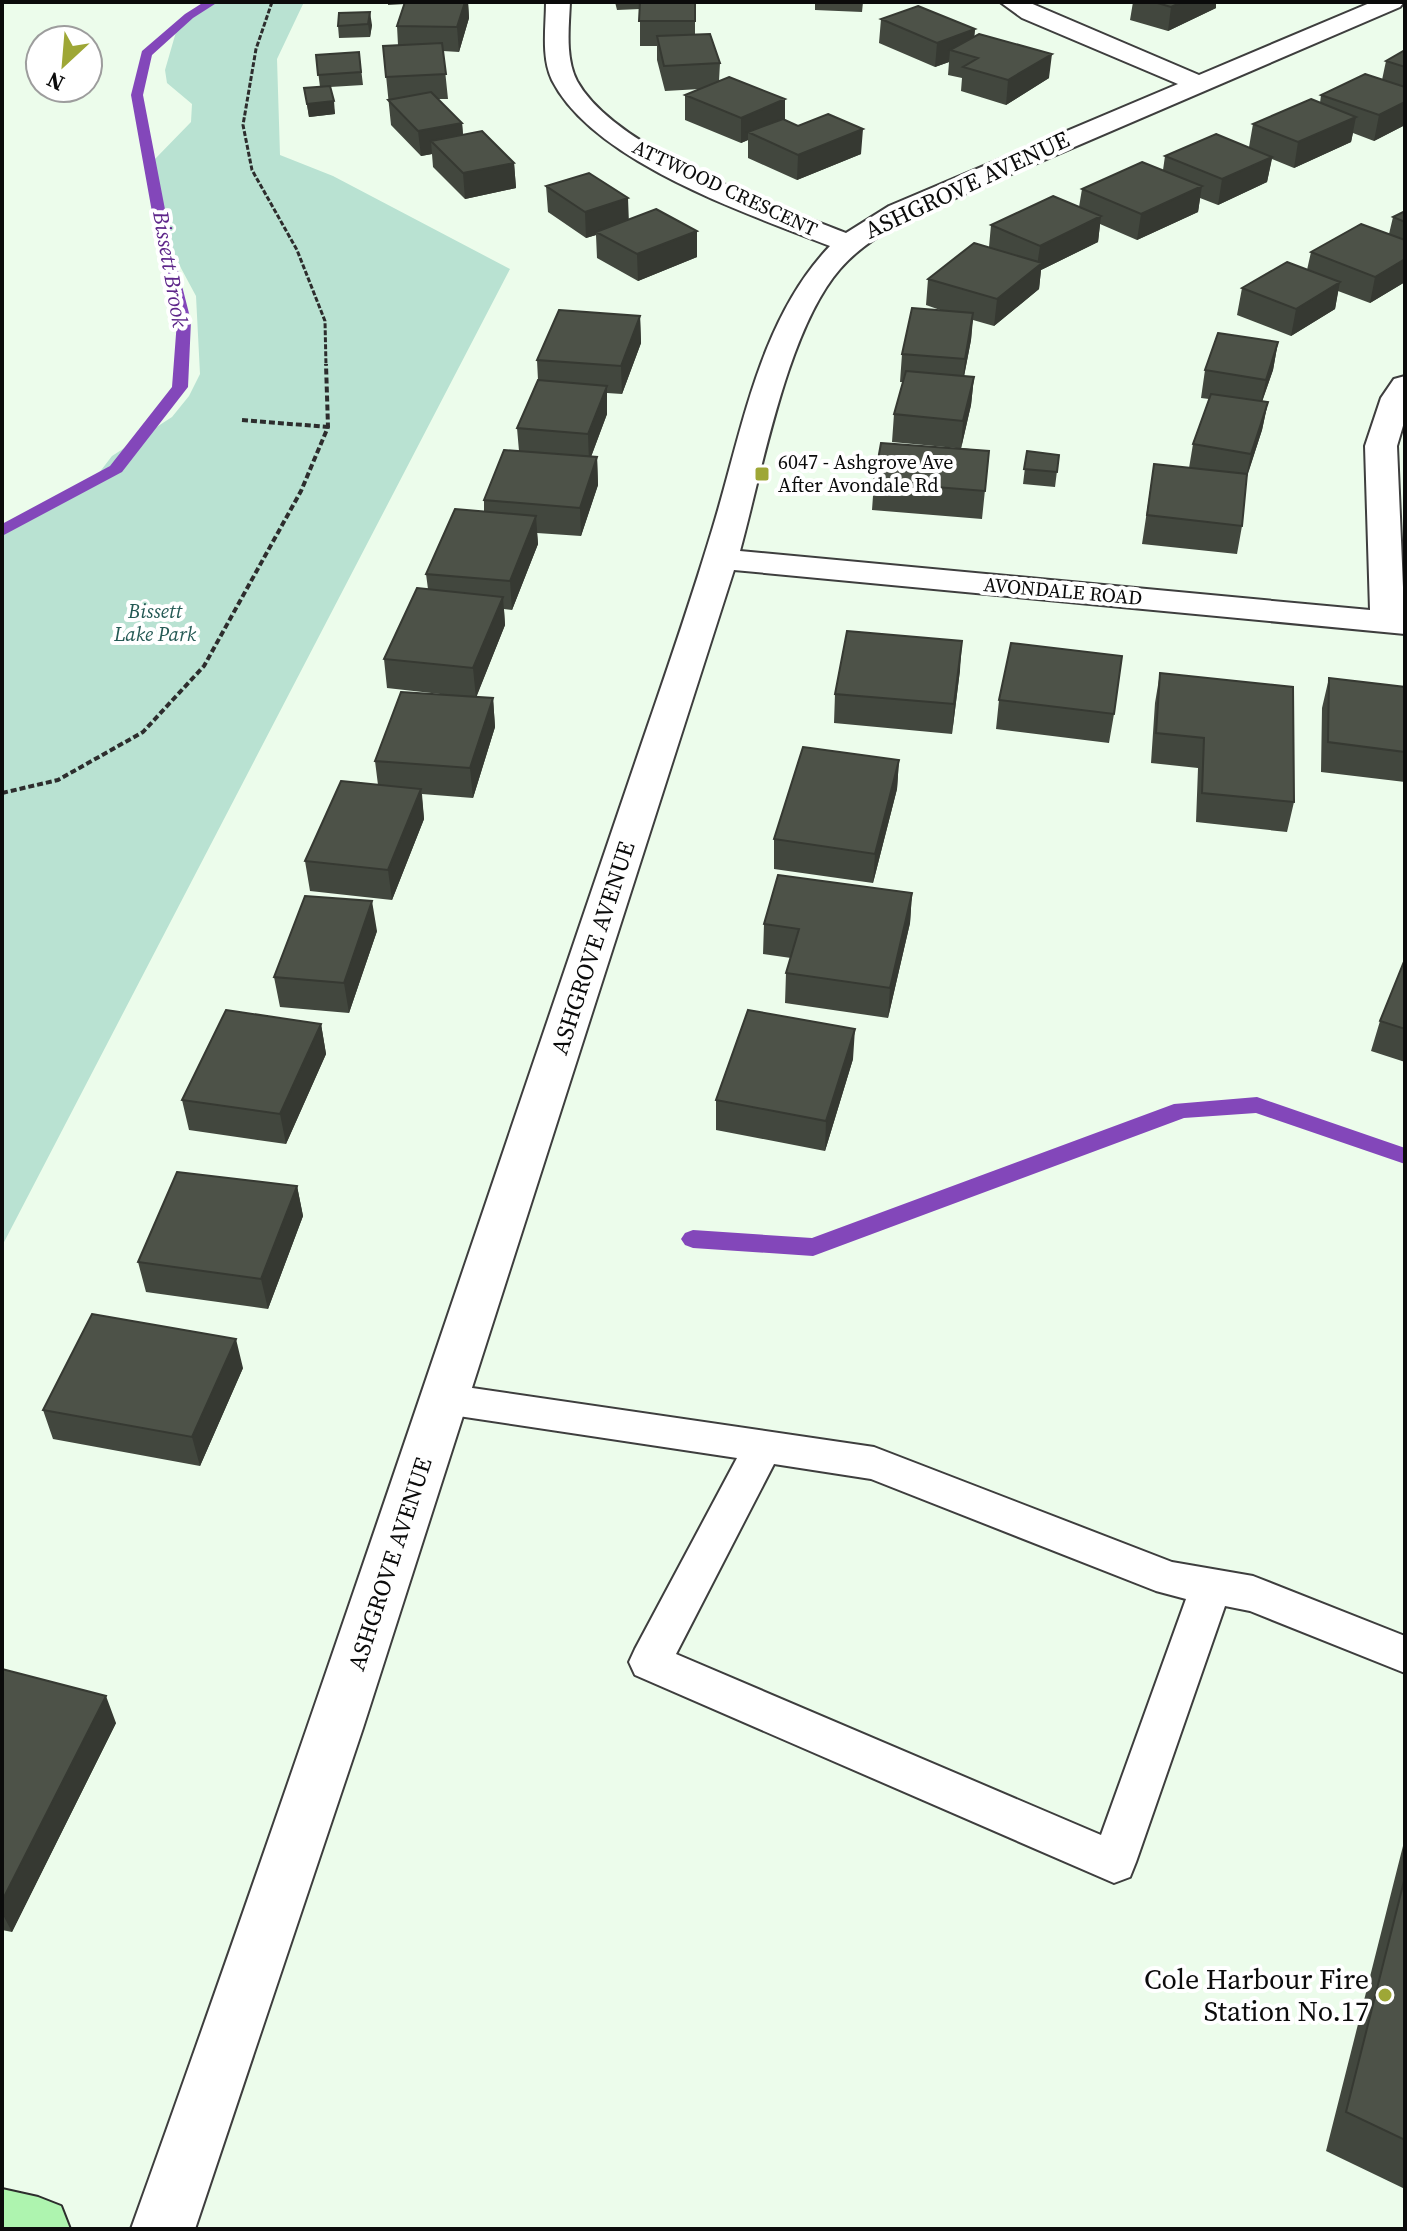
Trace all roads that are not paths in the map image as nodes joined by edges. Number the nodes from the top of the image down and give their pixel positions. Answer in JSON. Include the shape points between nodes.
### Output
{"nodes":[{"id":1,"x":558,"y":2,"type":"edge"},
{"id":2,"x":1012,"y":2,"type":"edge"},
{"id":3,"x":1392,"y":2,"type":"edge"},
{"id":4,"x":1196,"y":83,"type":"junction"},
{"id":5,"x":846,"y":243,"type":"junction"},
{"id":6,"x":1405,"y":385,"type":"edge"},
{"id":7,"x":720,"y":559,"type":"junction"},
{"id":8,"x":1396,"y":623,"type":"edge"},
{"id":9,"x":445,"y":1399,"type":"junction"},
{"id":10,"x":763,"y":1447,"type":"junction"},
{"id":11,"x":1211,"y":1587,"type":"junction"},
{"id":12,"x":1405,"y":1655,"type":"edge"},
{"id":13,"x":2,"y":2221,"type":"edge"},
{"id":14,"x":38,"y":2229,"type":"edge"},
{"id":15,"x":163,"y":2229,"type":"edge"}],
"edges":[{"from":1,"to":5,"type":"street","name":"ATTWOOD CRESCENT","via":[[558,57],[564,80],[589,115],[633,147],[679,170]]},
{"from":2,"to":4,"type":"street"},
{"from":3,"to":4,"type":"street","name":"ASHGROVE AVENUE"},
{"from":4,"to":5,"type":"street","name":"ASHGROVE AVENUE","via":[[921,201]]},
{"from":5,"to":7,"type":"street","name":"ASHGROVE AVENUE","via":[[812,289],[784,346]]},
{"from":6,"to":8,"type":"street","via":[[1381,446]]},
{"from":7,"to":8,"type":"street","name":"AVONDALE ROAD"},
{"from":7,"to":9,"type":"street","name":"ASHGROVE AVENUE"},
{"from":9,"to":10,"type":"lane"},
{"from":9,"to":15,"type":"street","name":"ASHGROVE AVENUE"},
{"from":10,"to":11,"type":"lane","via":[[874,1463],[1170,1579]]},
{"from":10,"to":11,"type":"lane","via":[[650,1662],[1114,1862]]},
{"from":11,"to":12,"type":"lane","via":[[1253,1594]]},
{"from":13,"to":14,"type":"main road"}]}
